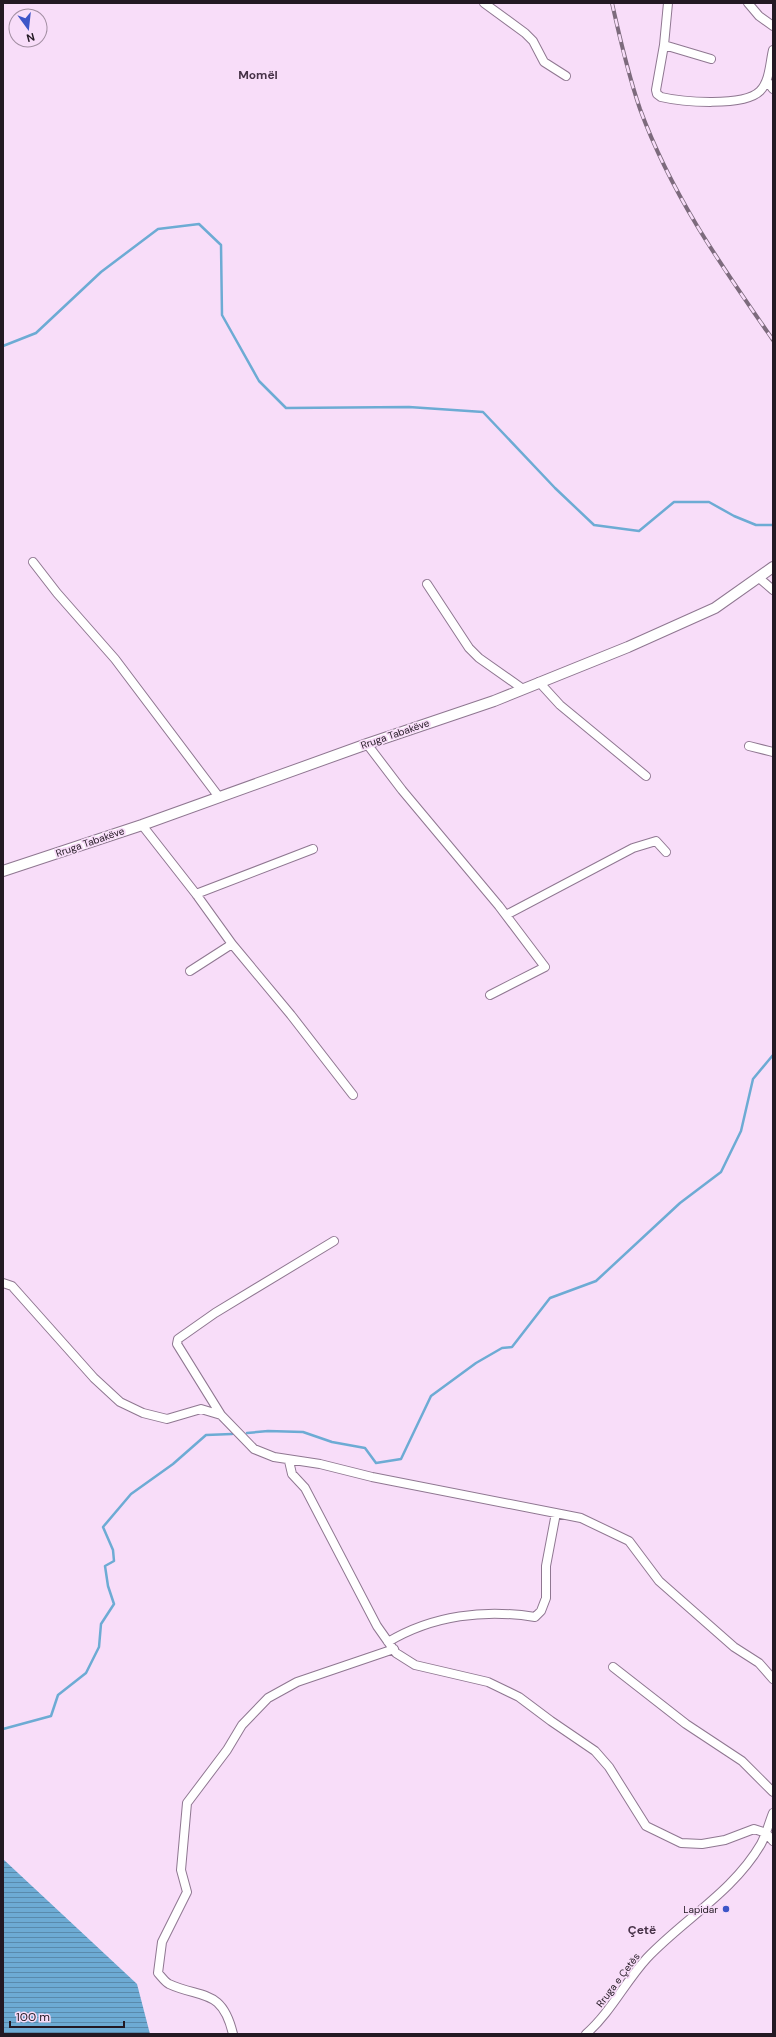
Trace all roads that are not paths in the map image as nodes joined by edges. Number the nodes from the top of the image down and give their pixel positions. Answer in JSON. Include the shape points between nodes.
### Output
{"nodes":[{"id":1,"x":484,"y":3,"type":"edge"},
{"id":2,"x":668,"y":3,"type":"edge"},
{"id":3,"x":748,"y":3,"type":"edge"},
{"id":4,"x":773,"y":26,"type":"edge"},
{"id":5,"x":664,"y":45,"type":"junction"},
{"id":6,"x":773,"y":50,"type":"edge"},
{"id":7,"x":711,"y":59,"type":"dead end"},
{"id":8,"x":566,"y":76,"type":"dead end"},
{"id":9,"x":766,"y":81,"type":"junction"},
{"id":10,"x":773,"y":89,"type":"edge"},
{"id":11,"x":33,"y":562,"type":"dead end"},
{"id":12,"x":773,"y":567,"type":"edge"},
{"id":13,"x":758,"y":577,"type":"junction"},
{"id":14,"x":427,"y":584,"type":"dead end"},
{"id":15,"x":773,"y":590,"type":"edge"},
{"id":16,"x":539,"y":682,"type":"junction"},
{"id":17,"x":523,"y":689,"type":"junction"},
{"id":18,"x":367,"y":744,"type":"junction"},
{"id":19,"x":749,"y":746,"type":"dead end"},
{"id":20,"x":773,"y":752,"type":"edge"},
{"id":21,"x":646,"y":776,"type":"dead end"},
{"id":22,"x":219,"y":797,"type":"junction"},
{"id":23,"x":142,"y":825,"type":"junction"},
{"id":24,"x":313,"y":849,"type":"dead end"},
{"id":25,"x":666,"y":852,"type":"dead end"},
{"id":26,"x":3,"y":871,"type":"edge"},
{"id":27,"x":196,"y":894,"type":"junction"},
{"id":28,"x":506,"y":915,"type":"junction"},
{"id":29,"x":232,"y":944,"type":"junction"},
{"id":30,"x":190,"y":971,"type":"dead end"},
{"id":31,"x":490,"y":995,"type":"dead end"},
{"id":32,"x":353,"y":1095,"type":"dead end"},
{"id":33,"x":334,"y":1241,"type":"dead end"},
{"id":34,"x":3,"y":1283,"type":"edge"},
{"id":35,"x":221,"y":1415,"type":"junction"},
{"id":36,"x":289,"y":1460,"type":"junction"},
{"id":37,"x":556,"y":1513,"type":"junction"},
{"id":38,"x":388,"y":1642,"type":"junction"},
{"id":39,"x":394,"y":1649,"type":"junction"},
{"id":40,"x":613,"y":1667,"type":"dead end"},
{"id":41,"x":773,"y":1679,"type":"edge"},
{"id":42,"x":773,"y":1792,"type":"edge"},
{"id":43,"x":773,"y":1813,"type":"edge"},
{"id":44,"x":766,"y":1833,"type":"junction"},
{"id":45,"x":773,"y":1841,"type":"edge"},
{"id":46,"x":233,"y":2034,"type":"edge"},
{"id":47,"x":586,"y":2034,"type":"edge"}],
"edges":[{"from":1,"to":8,"type":"street","via":[[525,33],[533,41],[544,62]]},
{"from":2,"to":5,"type":"street"},
{"from":3,"to":4,"type":"street","via":[[759,16]]},
{"from":5,"to":7,"type":"street"},
{"from":5,"to":9,"type":"street","via":[[656,90],[661,97],[702,102],[739,99],[759,92]]},
{"from":6,"to":9,"type":"street"},
{"from":9,"to":10,"type":"street"},
{"from":11,"to":22,"type":"street","via":[[114,659]]},
{"from":12,"to":13,"type":"street","name":"Rruga Tabakëve"},
{"from":13,"to":15,"type":"street"},
{"from":13,"to":16,"type":"street","name":"Rruga Tabakëve","via":[[715,608],[628,647]]},
{"from":14,"to":17,"type":"street","via":[[469,648]]},
{"from":16,"to":17,"type":"street","name":"Rruga Tabakëve"},
{"from":16,"to":21,"type":"street","via":[[560,705]]},
{"from":17,"to":18,"type":"street","name":"Rruga Tabakëve"},
{"from":18,"to":22,"type":"street","name":"Rruga Tabakëve"},
{"from":18,"to":28,"type":"street"},
{"from":19,"to":20,"type":"street"},
{"from":22,"to":23,"type":"street","name":"Rruga Tabakëve"},
{"from":23,"to":26,"type":"street","name":"Rruga Tabakëve"},
{"from":23,"to":27,"type":"street"},
{"from":24,"to":27,"type":"street"},
{"from":25,"to":28,"type":"street","via":[[656,841],[633,848]]},
{"from":27,"to":29,"type":"street"},
{"from":28,"to":31,"type":"street","via":[[545,967]]},
{"from":29,"to":30,"type":"street"},
{"from":29,"to":32,"type":"street","via":[[292,1015]]},
{"from":33,"to":35,"type":"street","via":[[215,1313],[178,1339],[177,1344]]},
{"from":34,"to":35,"type":"street","via":[[12,1286],[94,1378],[120,1402],[143,1413],[167,1419],[201,1409]]},
{"from":35,"to":36,"type":"street","via":[[254,1449]]},
{"from":36,"to":37,"type":"street","via":[[320,1464],[372,1477]]},
{"from":36,"to":38,"type":"street","via":[[292,1474],[305,1488],[353,1583]]},
{"from":37,"to":38,"type":"street","via":[[546,1566],[546,1598],[541,1611],[535,1617],[512,1613],[450,1617],[404,1632]]},
{"from":37,"to":41,"type":"street","via":[[581,1518],[629,1541],[659,1581],[734,1646],[759,1663]]},
{"from":38,"to":39,"type":"street"},
{"from":39,"to":44,"type":"street","via":[[415,1665],[488,1682],[519,1697],[595,1751],[609,1768],[646,1826],[681,1843],[702,1844],[725,1840],[754,1829]]},
{"from":39,"to":46,"type":"street","via":[[297,1682],[268,1698],[242,1725],[227,1750],[187,1803],[181,1870],[187,1892],[162,1942],[158,1973],[168,1983],[207,1995],[216,2002],[222,2008]]},
{"from":40,"to":42,"type":"street","via":[[686,1724],[742,1761]]},
{"from":43,"to":44,"type":"street","name":"Rruga e Çetës"},
{"from":44,"to":45,"type":"street"},
{"from":44,"to":47,"type":"street","name":"Rruga e Çetës","via":[[748,1863],[733,1880],[646,1958],[618,1993],[604,2016]]}]}
